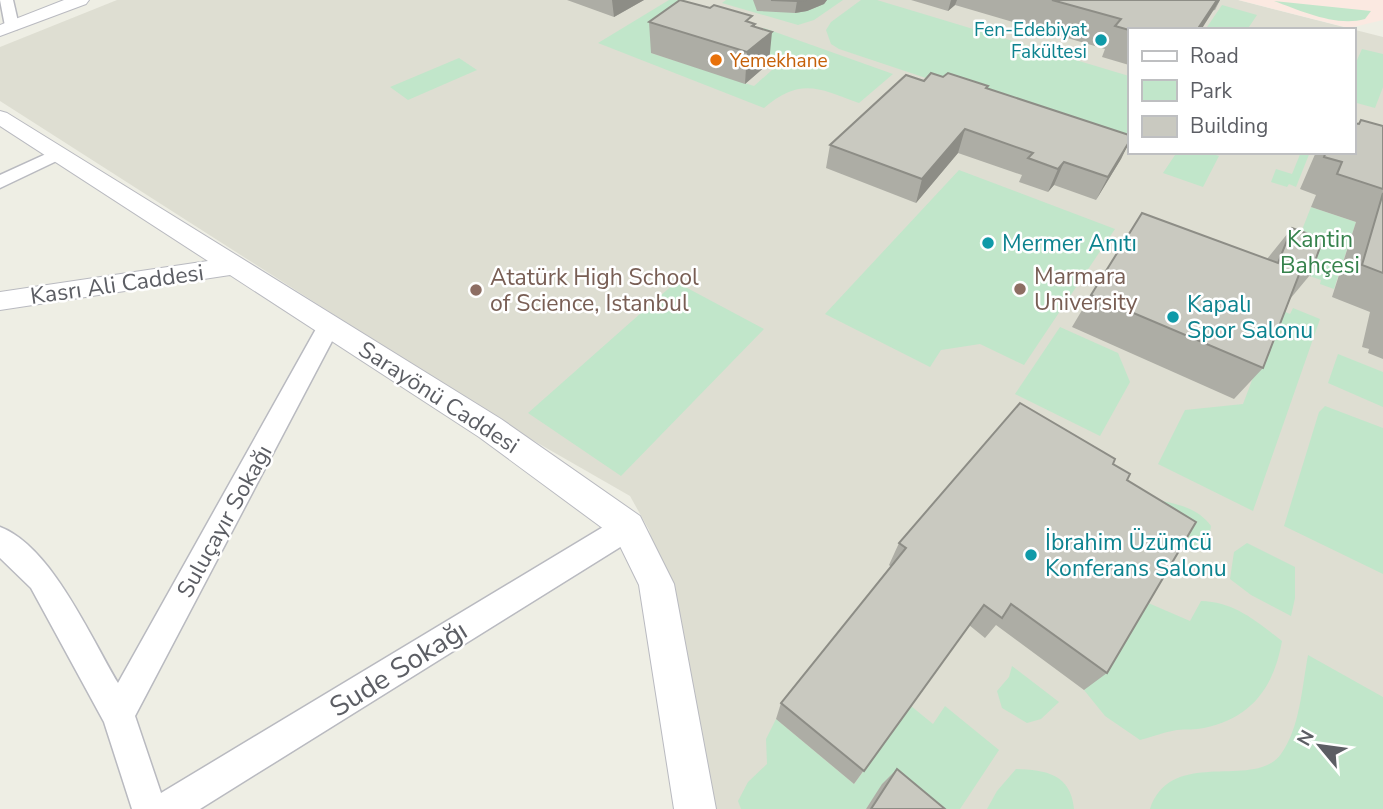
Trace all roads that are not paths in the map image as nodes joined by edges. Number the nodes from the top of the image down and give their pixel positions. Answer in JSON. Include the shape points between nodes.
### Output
{"nodes":[{"id":1,"x":6,"y":0,"type":"edge"},
{"id":2,"x":80,"y":0,"type":"edge"},
{"id":3,"x":6,"y":28,"type":"edge"},
{"id":4,"x":0,"y":117,"type":"edge"},
{"id":5,"x":59,"y":153,"type":"junction"},
{"id":6,"x":0,"y":183,"type":"edge"},
{"id":7,"x":234,"y":266,"type":"junction"},
{"id":8,"x":0,"y":301,"type":"edge"},
{"id":9,"x":329,"y":326,"type":"junction"},
{"id":10,"x":628,"y":527,"type":"junction"},
{"id":11,"x":0,"y":540,"type":"edge"},
{"id":12,"x":118,"y":715,"type":"junction"},
{"id":13,"x":149,"y":809,"type":"edge"},
{"id":14,"x":168,"y":809,"type":"edge"},
{"id":15,"x":695,"y":809,"type":"edge"}],
"edges":[{"from":1,"to":3,"type":"street"},
{"from":2,"to":3,"type":"street"},
{"from":4,"to":5,"type":"street","name":"Sarayönü Caddesi"},
{"from":5,"to":6,"type":"street"},
{"from":5,"to":7,"type":"street","name":"Sarayönü Caddesi"},
{"from":7,"to":8,"type":"street","name":"Kasrı Ali Caddesi"},
{"from":7,"to":9,"type":"street","name":"Sarayönü Caddesi"},
{"from":9,"to":10,"type":"street","name":"Sarayönü Caddesi","via":[[490,428]]},
{"from":9,"to":12,"type":"street","name":"Suluçayır Sokağı"},
{"from":10,"to":14,"type":"street","name":"Sude Sokağı"},
{"from":10,"to":15,"type":"street","name":"Sarayönü Caddesi","via":[[656,584]]},
{"from":11,"to":12,"type":"street","via":[[41,578]]},
{"from":12,"to":13,"type":"street"}]}
